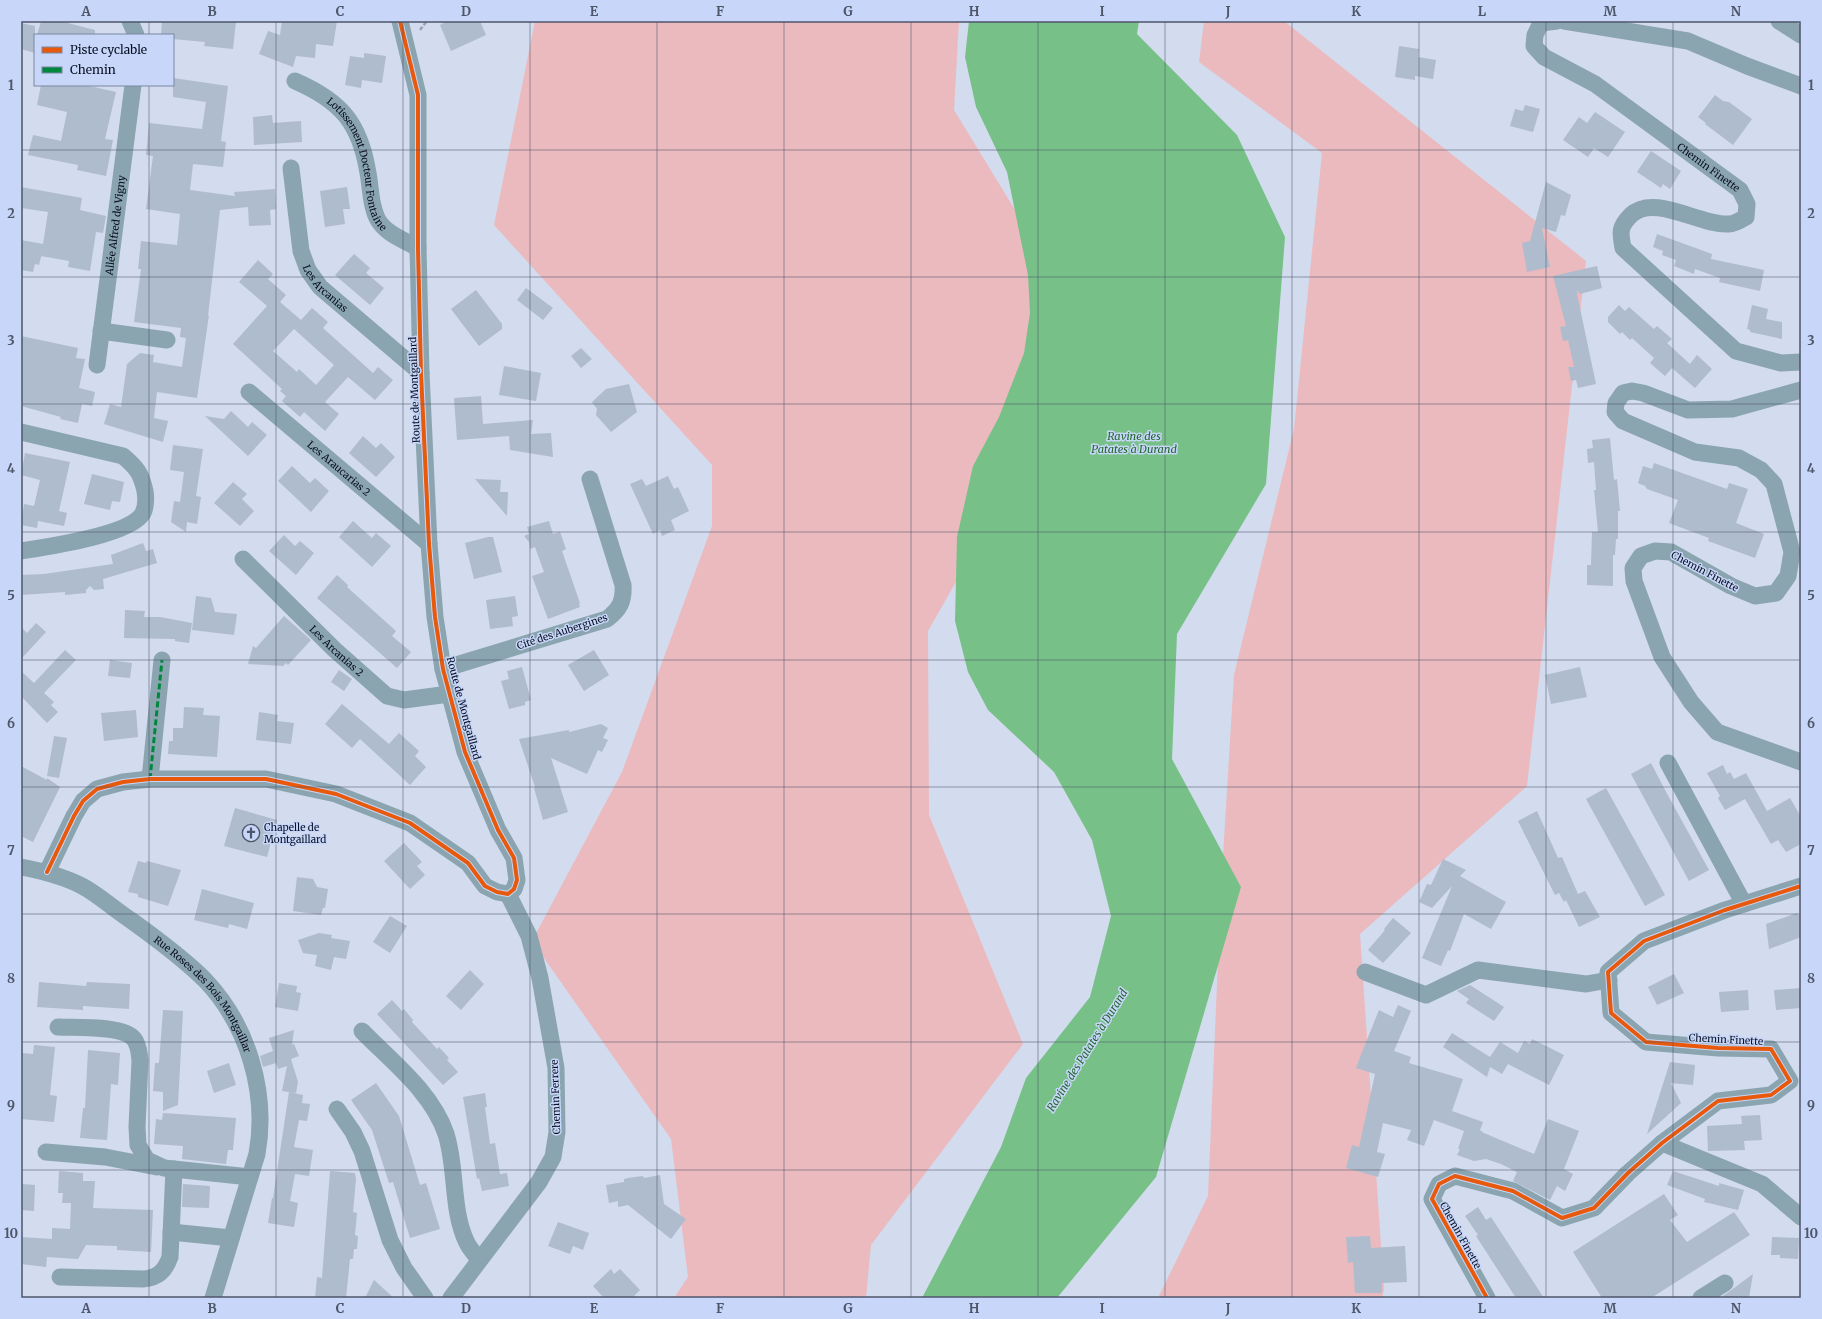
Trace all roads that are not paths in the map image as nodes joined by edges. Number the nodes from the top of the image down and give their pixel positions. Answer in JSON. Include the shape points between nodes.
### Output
{"nodes":[{"id":1,"x":130,"y":21,"type":"edge"},
{"id":2,"x":400,"y":21,"type":"edge"},
{"id":3,"x":1557,"y":21,"type":"edge"},
{"id":4,"x":1564,"y":21,"type":"edge"},
{"id":5,"x":1779,"y":21,"type":"edge"},
{"id":6,"x":136,"y":34,"type":"edge"},
{"id":7,"x":1801,"y":35,"type":"edge"},
{"id":8,"x":295,"y":81,"type":"dead end"},
{"id":9,"x":133,"y":86,"type":"edge"},
{"id":10,"x":1801,"y":86,"type":"edge"},
{"id":11,"x":292,"y":168,"type":"dead end"},
{"id":12,"x":418,"y":248,"type":"junction"},
{"id":13,"x":101,"y":331,"type":"junction"},
{"id":14,"x":167,"y":340,"type":"dead end"},
{"id":15,"x":1801,"y":362,"type":"edge"},
{"id":16,"x":97,"y":365,"type":"dead end"},
{"id":17,"x":421,"y":373,"type":"junction"},
{"id":18,"x":1801,"y":390,"type":"edge"},
{"id":19,"x":249,"y":392,"type":"dead end"},
{"id":20,"x":21,"y":432,"type":"edge"},
{"id":21,"x":590,"y":478,"type":"dead end"},
{"id":22,"x":428,"y":544,"type":"junction"},
{"id":23,"x":21,"y":551,"type":"edge"},
{"id":24,"x":243,"y":559,"type":"dead end"},
{"id":25,"x":162,"y":660,"type":"dead end"},
{"id":26,"x":443,"y":669,"type":"junction"},
{"id":27,"x":449,"y":694,"type":"junction"},
{"id":28,"x":1801,"y":762,"type":"edge"},
{"id":29,"x":1668,"y":763,"type":"dead end"},
{"id":30,"x":150,"y":778,"type":"junction"},
{"id":31,"x":21,"y":867,"type":"edge"},
{"id":32,"x":46,"y":872,"type":"junction"},
{"id":33,"x":1801,"y":886,"type":"edge"},
{"id":34,"x":508,"y":894,"type":"junction"},
{"id":35,"x":1744,"y":904,"type":"junction"},
{"id":36,"x":1365,"y":972,"type":"dead end"},
{"id":37,"x":1609,"y":980,"type":"junction"},
{"id":38,"x":58,"y":1027,"type":"dead end"},
{"id":39,"x":362,"y":1031,"type":"dead end"},
{"id":40,"x":337,"y":1109,"type":"dead end"},
{"id":41,"x":1662,"y":1143,"type":"junction"},
{"id":42,"x":46,"y":1152,"type":"dead end"},
{"id":43,"x":169,"y":1168,"type":"junction"},
{"id":44,"x":250,"y":1177,"type":"junction"},
{"id":45,"x":1801,"y":1217,"type":"edge"},
{"id":46,"x":171,"y":1232,"type":"junction"},
{"id":47,"x":231,"y":1238,"type":"junction"},
{"id":48,"x":479,"y":1260,"type":"junction"},
{"id":49,"x":60,"y":1277,"type":"dead end"},
{"id":50,"x":1725,"y":1282,"type":"dead end"},
{"id":51,"x":212,"y":1298,"type":"edge"},
{"id":52,"x":425,"y":1298,"type":"edge"},
{"id":53,"x":451,"y":1298,"type":"edge"},
{"id":54,"x":1487,"y":1298,"type":"edge"},
{"id":55,"x":1701,"y":1298,"type":"edge"}],
"edges":[{"from":1,"to":6,"type":"street"},
{"from":2,"to":12,"type":"street","name":"Route de Montgaillard","via":[[418,95]]},
{"from":3,"to":15,"type":"street","name":"Chemin Finette","via":[[1541,23],[1535,35],[1534,46],[1544,57],[1595,84],[1740,190],[1747,204],[1746,217],[1730,225],[1714,224],[1656,206],[1637,210],[1623,223],[1620,234],[1623,248],[1736,350],[1781,363]]},
{"from":4,"to":10,"type":"street","via":[[1688,41]]},
{"from":5,"to":7,"type":"street"},
{"from":8,"to":12,"type":"street","name":"Lotissement Docteur Fontaine","via":[[317,90],[349,118],[364,151],[372,204],[377,219],[389,232]]},
{"from":9,"to":13,"type":"street","name":"Allée Alfred de Vigny"},
{"from":11,"to":17,"type":"street","name":"Les Arcanias","via":[[301,251],[308,270],[320,287]]},
{"from":12,"to":17,"type":"street","name":"Route de Montgaillard"},
{"from":13,"to":14,"type":"street"},
{"from":13,"to":16,"type":"street","name":"Allée Alfred de Vigny"},
{"from":17,"to":22,"type":"street","name":"Route de Montgaillard"},
{"from":18,"to":28,"type":"street","name":"Chemin Finette","via":[[1732,410],[1688,410],[1632,391],[1623,393],[1616,403],[1615,412],[1622,421],[1695,452],[1739,458],[1761,470],[1774,484],[1792,552],[1788,576],[1776,593],[1755,596],[1731,586],[1671,552],[1655,551],[1641,556],[1633,568],[1634,582],[1662,657],[1691,702],[1717,732]]},
{"from":19,"to":22,"type":"street","name":"Les Araucarias 2"},
{"from":20,"to":23,"type":"street","via":[[123,456],[142,476],[146,497],[143,513],[133,522],[107,534]]},
{"from":21,"to":26,"type":"street","name":"Cité des Aubergines","via":[[623,585],[622,603],[617,612],[607,618]]},
{"from":22,"to":26,"type":"street","name":"Route de Montgaillard"},
{"from":24,"to":27,"type":"street","name":"Les Arcanias 2","via":[[334,650],[387,696],[410,699]]},
{"from":25,"to":30,"type":"street"},
{"from":26,"to":27,"type":"street","name":"Route de Montgaillard"},
{"from":27,"to":34,"type":"street","name":"Route de Montgaillard","via":[[465,752],[498,830],[514,858],[517,880],[514,889]]},
{"from":29,"to":35,"type":"street"},
{"from":30,"to":32,"type":"street","via":[[123,782],[97,790],[88,797],[74,816]]},
{"from":30,"to":34,"type":"street","via":[[266,779],[336,794],[410,823],[468,863],[485,886]]},
{"from":31,"to":32,"type":"street","name":"Rue Roses des Bois Montgaillar"},
{"from":32,"to":44,"type":"street","name":"Rue Roses des Bois Montgaillar","via":[[82,886],[157,938],[205,980],[233,1017],[252,1060],[260,1106],[261,1131]]},
{"from":33,"to":35,"type":"street"},
{"from":34,"to":48,"type":"street","name":"Chemin Ferrere","via":[[529,936],[540,978],[556,1068],[558,1132],[552,1157],[539,1182]]},
{"from":35,"to":37,"type":"street","via":[[1644,941],[1608,972]]},
{"from":36,"to":37,"type":"street","via":[[1426,995],[1478,970],[1586,984]]},
{"from":37,"to":41,"type":"street","name":"Chemin Finette","via":[[1611,1013],[1646,1042],[1771,1049],[1790,1081],[1772,1095],[1718,1101]]},
{"from":38,"to":43,"type":"street","via":[[117,1030],[135,1040],[140,1060],[138,1145],[147,1160]]},
{"from":39,"to":48,"type":"street","via":[[422,1092],[437,1113],[447,1135],[460,1222],[467,1243]]},
{"from":40,"to":52,"type":"street","via":[[362,1151],[390,1240],[404,1268]]},
{"from":41,"to":45,"type":"street","via":[[1762,1184]]},
{"from":41,"to":54,"type":"street","name":"Chemin Finette","via":[[1594,1208],[1562,1218],[1513,1191],[1455,1176],[1438,1184],[1432,1199]]},
{"from":42,"to":43,"type":"street","via":[[105,1157]]},
{"from":43,"to":44,"type":"street"},
{"from":43,"to":46,"type":"street"},
{"from":44,"to":47,"type":"street","name":"Rue Roses des Bois Montgaillar"},
{"from":46,"to":47,"type":"street"},
{"from":46,"to":49,"type":"street","via":[[170,1256],[166,1266],[153,1278]]},
{"from":47,"to":51,"type":"street","name":"Rue Roses des Bois Montgaillar"},
{"from":48,"to":53,"type":"street","name":"Chemin Ferrere"},
{"from":50,"to":55,"type":"street"}]}
